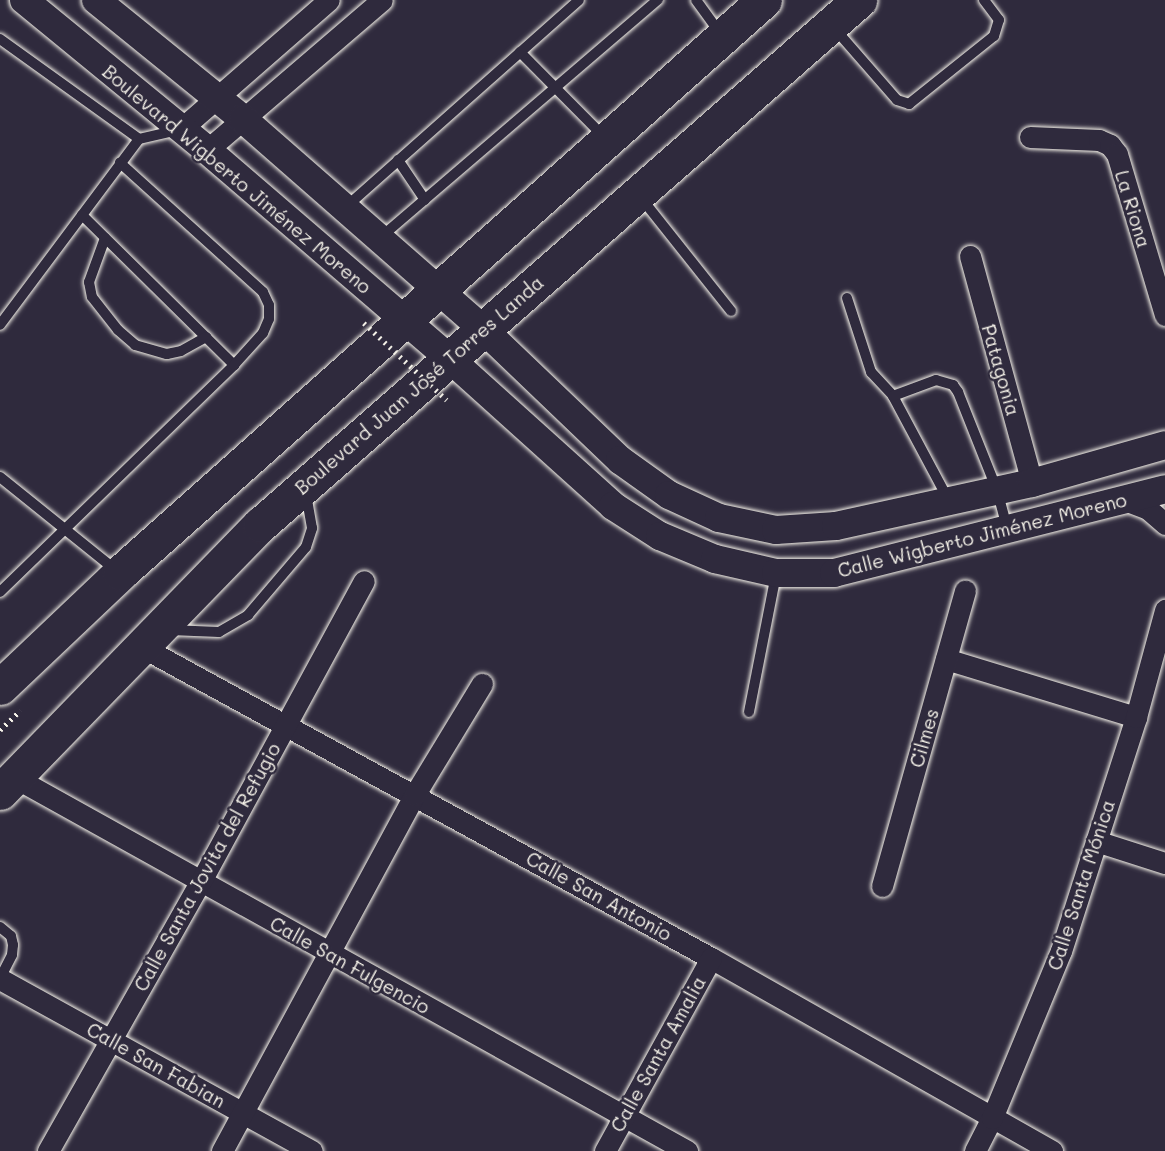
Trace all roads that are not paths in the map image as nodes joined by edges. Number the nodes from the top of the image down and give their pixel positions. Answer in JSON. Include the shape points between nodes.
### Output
{"nodes":[{"id":1,"x":24,"y":0,"type":"edge"},
{"id":2,"x":96,"y":0,"type":"edge"},
{"id":3,"x":329,"y":0,"type":"edge"},
{"id":4,"x":382,"y":0,"type":"edge"},
{"id":5,"x":579,"y":0,"type":"edge"},
{"id":6,"x":658,"y":0,"type":"edge"},
{"id":7,"x":696,"y":0,"type":"edge"},
{"id":8,"x":764,"y":0,"type":"edge"},
{"id":9,"x":859,"y":0,"type":"edge"},
{"id":10,"x":984,"y":0,"type":"edge"},
{"id":11,"x":831,"y":24,"type":"junction"},
{"id":12,"x":289,"y":35,"type":"junction"},
{"id":13,"x":722,"y":37,"type":"junction"},
{"id":14,"x":0,"y":39,"type":"edge"},
{"id":15,"x":520,"y":52,"type":"junction"},
{"id":16,"x":314,"y":58,"type":"junction"},
{"id":17,"x":555,"y":89,"type":"junction"},
{"id":18,"x":217,"y":97,"type":"junction"},
{"id":19,"x":243,"y":119,"type":"junction"},
{"id":20,"x":181,"y":129,"type":"junction"},
{"id":21,"x":1030,"y":136,"type":"dead end"},
{"id":22,"x":139,"y":139,"type":"junction"},
{"id":23,"x":607,"y":140,"type":"junction"},
{"id":24,"x":207,"y":150,"type":"junction"},
{"id":25,"x":398,"y":160,"type":"junction"},
{"id":26,"x":120,"y":163,"type":"junction"},
{"id":27,"x":638,"y":194,"type":"junction"},
{"id":28,"x":425,"y":200,"type":"junction"},
{"id":29,"x":345,"y":208,"type":"junction"},
{"id":30,"x":82,"y":215,"type":"junction"},
{"id":31,"x":105,"y":238,"type":"junction"},
{"id":32,"x":380,"y":239,"type":"junction"},
{"id":33,"x":970,"y":256,"type":"dead end"},
{"id":34,"x":438,"y":290,"type":"junction"},
{"id":35,"x":847,"y":298,"type":"dead end"},
{"id":36,"x":731,"y":311,"type":"dead end"},
{"id":37,"x":1165,"y":315,"type":"edge"},
{"id":38,"x":403,"y":321,"type":"junction"},
{"id":39,"x":0,"y":325,"type":"edge"},
{"id":40,"x":483,"y":329,"type":"junction"},
{"id":41,"x":206,"y":337,"type":"junction"},
{"id":42,"x":450,"y":359,"type":"junction"},
{"id":43,"x":234,"y":365,"type":"junction"},
{"id":44,"x":893,"y":396,"type":"junction"},
{"id":45,"x":1165,"y":445,"type":"edge"},
{"id":46,"x":0,"y":477,"type":"edge"},
{"id":47,"x":1032,"y":483,"type":"junction"},
{"id":48,"x":304,"y":486,"type":"junction"},
{"id":49,"x":1165,"y":489,"type":"edge"},
{"id":50,"x":997,"y":490,"type":"junction"},
{"id":51,"x":1122,"y":499,"type":"junction"},
{"id":52,"x":949,"y":502,"type":"junction"},
{"id":53,"x":1165,"y":524,"type":"edge"},
{"id":54,"x":63,"y":528,"type":"junction"},
{"id":55,"x":1008,"y":530,"type":"junction"},
{"id":56,"x":120,"y":573,"type":"junction"},
{"id":57,"x":776,"y":573,"type":"junction"},
{"id":58,"x":364,"y":581,"type":"dead end"},
{"id":59,"x":965,"y":590,"type":"dead end"},
{"id":60,"x":0,"y":592,"type":"edge"},
{"id":61,"x":1165,"y":610,"type":"edge"},
{"id":62,"x":151,"y":638,"type":"junction"},
{"id":63,"x":946,"y":659,"type":"junction"},
{"id":64,"x":482,"y":684,"type":"dead end"},
{"id":65,"x":0,"y":687,"type":"edge"},
{"id":66,"x":749,"y":712,"type":"dead end"},
{"id":67,"x":1136,"y":717,"type":"junction"},
{"id":68,"x":285,"y":723,"type":"junction"},
{"id":69,"x":7,"y":784,"type":"edge"},
{"id":70,"x":415,"y":794,"type":"junction"},
{"id":71,"x":1096,"y":841,"type":"junction"},
{"id":72,"x":1165,"y":863,"type":"edge"},
{"id":73,"x":201,"y":881,"type":"junction"},
{"id":74,"x":882,"y":886,"type":"dead end"},
{"id":75,"x":0,"y":927,"type":"edge"},
{"id":76,"x":330,"y":954,"type":"junction"},
{"id":77,"x":711,"y":958,"type":"junction"},
{"id":78,"x":0,"y":979,"type":"edge"},
{"id":79,"x":112,"y":1041,"type":"junction"},
{"id":80,"x":242,"y":1113,"type":"junction"},
{"id":81,"x":625,"y":1117,"type":"junction"},
{"id":82,"x":992,"y":1118,"type":"junction"},
{"id":83,"x":48,"y":1151,"type":"edge"},
{"id":84,"x":222,"y":1151,"type":"edge"},
{"id":85,"x":312,"y":1151,"type":"edge"},
{"id":86,"x":605,"y":1151,"type":"edge"},
{"id":87,"x":687,"y":1151,"type":"edge"},
{"id":88,"x":975,"y":1151,"type":"edge"},
{"id":89,"x":1052,"y":1151,"type":"edge"}],
"edges":[{"from":1,"to":20,"type":"street","name":"Boulevard Wigberto Jiménez Moreno"},
{"from":2,"to":18,"type":"street"},
{"from":3,"to":12,"type":"street"},
{"from":4,"to":16,"type":"street"},
{"from":5,"to":15,"type":"lane"},
{"from":6,"to":17,"type":"lane"},
{"from":7,"to":13,"type":"lane"},
{"from":8,"to":13,"type":"main road"},
{"from":9,"to":11,"type":"main road","name":"Boulevard Juan José Torres Landa"},
{"from":10,"to":11,"type":"lane","via":[[999,20],[993,36],[909,104],[897,100]]},
{"from":11,"to":27,"type":"main road","name":"Boulevard Juan José Torres Landa"},
{"from":12,"to":16,"type":"street"},
{"from":12,"to":18,"type":"street"},
{"from":13,"to":23,"type":"main road"},
{"from":14,"to":22,"type":"lane"},
{"from":15,"to":17,"type":"lane"},
{"from":15,"to":25,"type":"lane"},
{"from":16,"to":19,"type":"street"},
{"from":17,"to":23,"type":"lane"},
{"from":17,"to":28,"type":"lane"},
{"from":18,"to":19,"type":"street"},
{"from":18,"to":20,"type":"street"},
{"from":19,"to":24,"type":"street"},
{"from":19,"to":29,"type":"street"},
{"from":20,"to":22,"type":"lane"},
{"from":20,"to":24,"type":"street","name":"Boulevard Wigberto Jiménez Moreno"},
{"from":21,"to":37,"type":"street","name":"La Riona","via":[[1099,140],[1117,154]]},
{"from":22,"to":26,"type":"lane"},
{"from":23,"to":34,"type":"main road"},
{"from":24,"to":38,"type":"street","name":"Boulevard Wigberto Jiménez Moreno"},
{"from":25,"to":28,"type":"lane"},
{"from":25,"to":29,"type":"lane"},
{"from":26,"to":30,"type":"lane"},
{"from":26,"to":43,"type":"lane","via":[[263,292],[269,319],[263,333]]},
{"from":27,"to":36,"type":"lane"},
{"from":27,"to":40,"type":"main road","name":"Boulevard Juan José Torres Landa"},
{"from":28,"to":32,"type":"lane"},
{"from":29,"to":32,"type":"street"},
{"from":30,"to":31,"type":"lane"},
{"from":30,"to":39,"type":"lane"},
{"from":31,"to":41,"type":"lane"},
{"from":31,"to":41,"type":"lane","via":[[89,282],[92,298],[118,330],[135,345],[167,354]]},
{"from":32,"to":34,"type":"street"},
{"from":33,"to":47,"type":"street","name":"Patagonia"},
{"from":34,"to":38,"type":"main road"},
{"from":34,"to":40,"type":"street"},
{"from":35,"to":44,"type":"lane","via":[[865,359],[878,382]]},
{"from":38,"to":42,"type":"street","name":"Boulevard Wigberto Jiménez Moreno"},
{"from":38,"to":56,"type":"main road"},
{"from":40,"to":42,"type":"main road","name":"Boulevard Juan José Torres Landa"},
{"from":40,"to":52,"type":"street","name":"Calle Wigberto Jiménez Moreno","via":[[620,460],[669,495],[719,518],[776,530],[836,526]]},
{"from":41,"to":43,"type":"lane"},
{"from":42,"to":48,"type":"main road","name":"Boulevard Juan José Torres Landa"},
{"from":42,"to":57,"type":"street","name":"Calle Wigberto Jiménez Moreno","via":[[613,506],[660,536],[715,559]]},
{"from":43,"to":54,"type":"lane"},
{"from":44,"to":50,"type":"lane","via":[[936,380],[953,385]]},
{"from":44,"to":52,"type":"lane"},
{"from":45,"to":47,"type":"street","name":"Calle Wigberto Jiménez Moreno"},
{"from":46,"to":54,"type":"lane"},
{"from":47,"to":50,"type":"street","name":"Calle Wigberto Jiménez Moreno"},
{"from":48,"to":62,"type":"main road","name":"Boulevard Juan José Torres Landa"},
{"from":48,"to":62,"type":"lane","via":[[312,528],[306,547],[248,615],[219,632]]},
{"from":49,"to":51,"type":"street","name":"Calle Wigberto Jiménez Moreno"},
{"from":50,"to":52,"type":"street","name":"Calle Wigberto Jiménez Moreno"},
{"from":50,"to":55,"type":"lane"},
{"from":51,"to":53,"type":"street","via":[[1148,509]]},
{"from":51,"to":55,"type":"street","name":"Calle Wigberto Jiménez Moreno"},
{"from":54,"to":56,"type":"lane"},
{"from":54,"to":60,"type":"lane"},
{"from":55,"to":57,"type":"street","name":"Calle Wigberto Jiménez Moreno","via":[[834,573]]},
{"from":56,"to":65,"type":"main road"},
{"from":57,"to":66,"type":"lane"},
{"from":58,"to":68,"type":"street","name":"Calle Santa Jovita del Refugio"},
{"from":59,"to":63,"type":"street","name":"Cilmes"},
{"from":61,"to":67,"type":"street","name":"Calle Santa Mónica"},
{"from":62,"to":68,"type":"street","name":"Calle San Antonio"},
{"from":62,"to":69,"type":"main road","name":"Boulevard Juan José Torres Landa"},
{"from":63,"to":67,"type":"street"},
{"from":63,"to":74,"type":"street","name":"Cilmes"},
{"from":64,"to":70,"type":"street"},
{"from":67,"to":71,"type":"street","name":"Calle Santa Mónica"},
{"from":68,"to":70,"type":"street","name":"Calle San Antonio"},
{"from":68,"to":73,"type":"street","name":"Calle Santa Jovita del Refugio"},
{"from":69,"to":73,"type":"street","name":"Calle San Fulgencio"},
{"from":70,"to":76,"type":"street"},
{"from":70,"to":77,"type":"street","name":"Calle San Antonio"},
{"from":71,"to":72,"type":"street"},
{"from":71,"to":82,"type":"street","name":"Calle Santa Mónica","via":[[1061,951]]},
{"from":73,"to":76,"type":"street","name":"Calle San Fulgencio"},
{"from":73,"to":79,"type":"street","name":"Calle Santa Jovita del Refugio"},
{"from":75,"to":78,"type":"lane","via":[[13,945]]},
{"from":76,"to":80,"type":"street"},
{"from":76,"to":81,"type":"street","name":"Calle San Fulgencio"},
{"from":77,"to":81,"type":"street","name":"Calle Santa Amalia"},
{"from":77,"to":82,"type":"street","name":"Calle San Antonio"},
{"from":78,"to":79,"type":"street","name":"Calle San Fabian"},
{"from":79,"to":80,"type":"street","name":"Calle San Fabian"},
{"from":79,"to":83,"type":"street","name":"Calle Santa Jovita del Refugio"},
{"from":80,"to":84,"type":"street"},
{"from":80,"to":85,"type":"street","name":"Calle San Fabian"},
{"from":81,"to":86,"type":"street","name":"Calle Santa Amalia"},
{"from":81,"to":87,"type":"street","name":"Calle San Fulgencio"},
{"from":82,"to":88,"type":"street","name":"Calle Santa Mónica"},
{"from":82,"to":89,"type":"street","name":"Calle San Antonio"}]}
